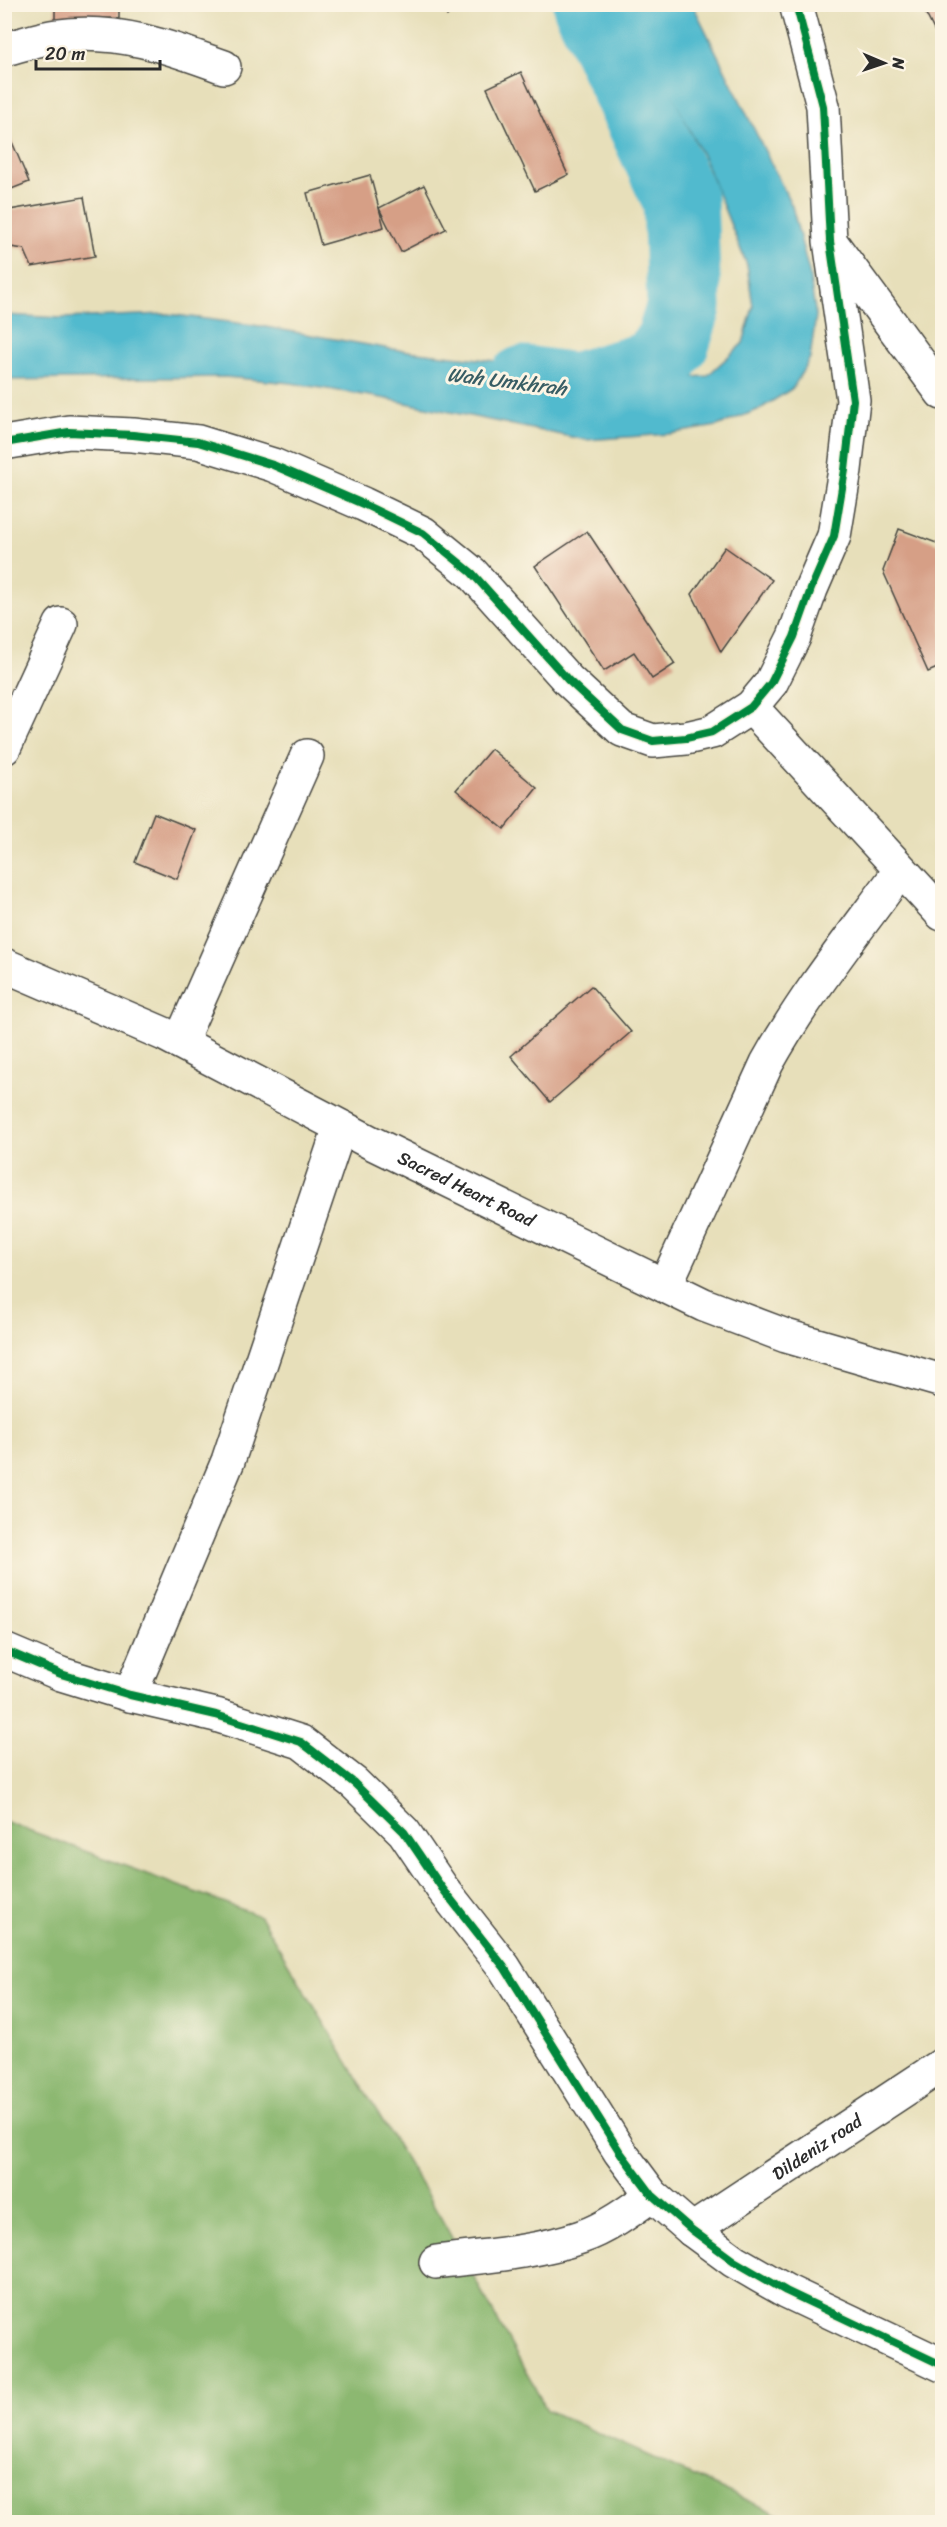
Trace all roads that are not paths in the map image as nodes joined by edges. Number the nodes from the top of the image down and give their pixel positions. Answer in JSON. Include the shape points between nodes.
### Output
{"nodes":[{"id":1,"x":796,"y":4,"type":"edge"},
{"id":2,"x":4,"y":49,"type":"edge"},
{"id":3,"x":224,"y":67,"type":"dead end"},
{"id":4,"x":830,"y":241,"type":"junction"},
{"id":5,"x":942,"y":393,"type":"edge"},
{"id":6,"x":4,"y":443,"type":"edge"},
{"id":7,"x":61,"y":624,"type":"dead end"},
{"id":8,"x":751,"y":707,"type":"junction"},
{"id":9,"x":4,"y":748,"type":"edge"},
{"id":10,"x":307,"y":756,"type":"dead end"},
{"id":11,"x":900,"y":871,"type":"junction"},
{"id":12,"x":942,"y":914,"type":"edge"},
{"id":13,"x":4,"y":965,"type":"edge"},
{"id":14,"x":180,"y":1042,"type":"junction"},
{"id":15,"x":340,"y":1127,"type":"junction"},
{"id":16,"x":665,"y":1286,"type":"junction"},
{"id":17,"x":942,"y":1381,"type":"edge"},
{"id":18,"x":4,"y":1650,"type":"edge"},
{"id":19,"x":130,"y":1695,"type":"junction"},
{"id":20,"x":942,"y":2065,"type":"edge"},
{"id":21,"x":652,"y":2195,"type":"junction"},
{"id":22,"x":692,"y":2230,"type":"junction"},
{"id":23,"x":435,"y":2262,"type":"dead end"},
{"id":24,"x":942,"y":2365,"type":"edge"}],
"edges":[{"from":1,"to":4,"type":"street","via":[[823,106]]},
{"from":2,"to":3,"type":"street","via":[[58,36],[107,34],[161,44]]},
{"from":4,"to":5,"type":"street"},
{"from":4,"to":8,"type":"street","via":[[853,400],[834,537],[795,637],[771,683]]},
{"from":6,"to":8,"type":"street","via":[[69,432],[133,435],[198,442],[273,465],[423,533],[472,573],[568,680],[622,730],[653,741],[686,738],[712,732]]},
{"from":7,"to":9,"type":"street"},
{"from":8,"to":11,"type":"street"},
{"from":10,"to":14,"type":"street"},
{"from":11,"to":12,"type":"street"},
{"from":11,"to":16,"type":"street","via":[[785,1031]]},
{"from":13,"to":14,"type":"street","name":"Sacred Heart Road"},
{"from":14,"to":15,"type":"street","name":"Sacred Heart Road"},
{"from":15,"to":16,"type":"street","name":"Sacred Heart Road"},
{"from":15,"to":19,"type":"street","via":[[228,1461]]},
{"from":16,"to":17,"type":"street","name":"Sacred Heart Road","via":[[786,1336]]},
{"from":18,"to":19,"type":"street","via":[[61,1674]]},
{"from":19,"to":21,"type":"street","via":[[216,1715],[301,1742],[354,1783],[404,1832],[504,1967],[620,2152]]},
{"from":20,"to":22,"type":"street","name":"Dildeniz road"},
{"from":21,"to":22,"type":"street"},
{"from":21,"to":23,"type":"street","via":[[614,2221],[582,2236],[533,2249]]},
{"from":22,"to":24,"type":"street","via":[[734,2261],[786,2291]]}]}
